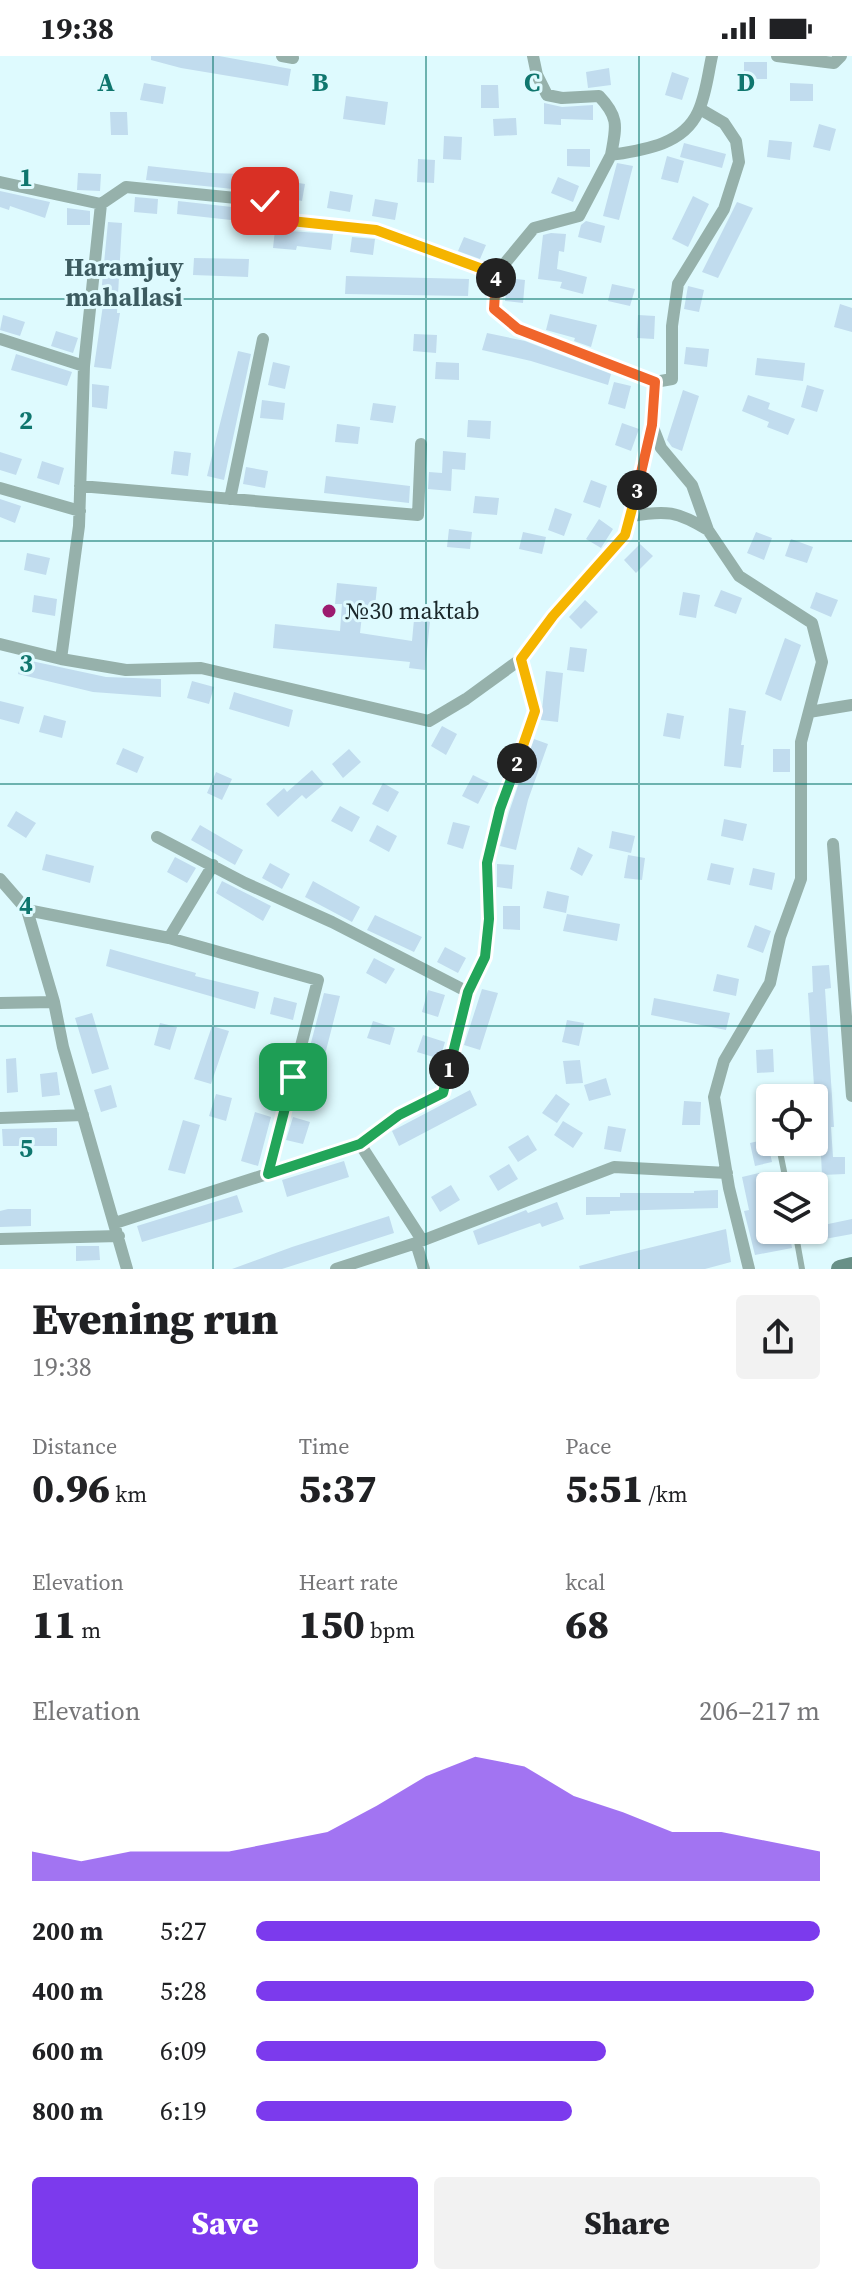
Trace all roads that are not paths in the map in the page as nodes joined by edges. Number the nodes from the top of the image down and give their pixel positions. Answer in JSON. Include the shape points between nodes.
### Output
{"nodes":[{"id":1,"x":533,"y":56,"type":"edge"},
{"id":2,"x":712,"y":56,"type":"edge"},
{"id":3,"x":777,"y":56,"type":"edge"},
{"id":4,"x":841,"y":56,"type":"edge"},
{"id":5,"x":700,"y":109,"type":"junction"},
{"id":6,"x":611,"y":155,"type":"junction"},
{"id":7,"x":0,"y":182,"type":"edge"},
{"id":8,"x":101,"y":204,"type":"junction"},
{"id":9,"x":496,"y":274,"type":"junction"},
{"id":10,"x":0,"y":339,"type":"edge"},
{"id":11,"x":263,"y":339,"type":"dead end"},
{"id":12,"x":84,"y":366,"type":"junction"},
{"id":13,"x":655,"y":382,"type":"junction"},
{"id":14,"x":652,"y":425,"type":"junction"},
{"id":15,"x":421,"y":444,"type":"dead end"},
{"id":16,"x":80,"y":486,"type":"junction"},
{"id":17,"x":0,"y":488,"type":"edge"},
{"id":18,"x":230,"y":499,"type":"junction"},
{"id":19,"x":80,"y":511,"type":"junction"},
{"id":20,"x":631,"y":516,"type":"junction"},
{"id":21,"x":708,"y":530,"type":"junction"},
{"id":22,"x":0,"y":644,"type":"edge"},
{"id":23,"x":61,"y":659,"type":"junction"},
{"id":24,"x":521,"y":659,"type":"junction"},
{"id":25,"x":852,"y":705,"type":"edge"},
{"id":26,"x":809,"y":712,"type":"junction"},
{"id":27,"x":157,"y":837,"type":"dead end"},
{"id":28,"x":833,"y":844,"type":"dead end"},
{"id":29,"x":213,"y":865,"type":"junction"},
{"id":30,"x":0,"y":879,"type":"edge"},
{"id":31,"x":27,"y":910,"type":"junction"},
{"id":32,"x":169,"y":938,"type":"junction"},
{"id":33,"x":468,"y":992,"type":"junction"},
{"id":34,"x":54,"y":1002,"type":"junction"},
{"id":35,"x":0,"y":1003,"type":"edge"},
{"id":36,"x":852,"y":1096,"type":"edge"},
{"id":37,"x":83,"y":1115,"type":"junction"},
{"id":38,"x":0,"y":1118,"type":"edge"},
{"id":39,"x":360,"y":1144,"type":"junction"},
{"id":40,"x":727,"y":1173,"type":"junction"},
{"id":41,"x":268,"y":1174,"type":"junction"},
{"id":42,"x":117,"y":1229,"type":"junction"},
{"id":43,"x":0,"y":1239,"type":"edge"},
{"id":44,"x":419,"y":1242,"type":"junction"},
{"id":45,"x":798,"y":1244,"type":"edge"},
{"id":46,"x":852,"y":1266,"type":"edge"},
{"id":47,"x":127,"y":1269,"type":"edge"},
{"id":48,"x":336,"y":1269,"type":"edge"},
{"id":49,"x":424,"y":1269,"type":"edge"},
{"id":50,"x":749,"y":1269,"type":"edge"},
{"id":51,"x":802,"y":1269,"type":"edge"},
{"id":52,"x":840,"y":1269,"type":"edge"}],
"edges":[{"from":1,"to":6,"type":"street","via":[[547,95],[599,96],[609,107],[617,122]]},
{"from":2,"to":5,"type":"street"},
{"from":3,"to":4,"type":"street","via":[[834,63]]},
{"from":5,"to":6,"type":"street","via":[[670,141]]},
{"from":5,"to":13,"type":"street","via":[[724,123],[736,141],[739,162],[724,209],[678,284],[672,379]]},
{"from":6,"to":9,"type":"street","via":[[579,216],[534,228]]},
{"from":7,"to":8,"type":"street"},
{"from":8,"to":9,"type":"street","via":[[126,187],[265,201],[272,219],[376,230]]},
{"from":8,"to":12,"type":"street"},
{"from":9,"to":13,"type":"street","via":[[494,309],[518,329]]},
{"from":10,"to":12,"type":"street"},
{"from":11,"to":18,"type":"street"},
{"from":12,"to":16,"type":"street"},
{"from":13,"to":14,"type":"street"},
{"from":14,"to":20,"type":"street"},
{"from":14,"to":21,"type":"street","via":[[661,448],[692,485]]},
{"from":15,"to":18,"type":"street","via":[[418,515]]},
{"from":16,"to":18,"type":"street"},
{"from":16,"to":19,"type":"street"},
{"from":17,"to":19,"type":"street"},
{"from":19,"to":23,"type":"street"},
{"from":20,"to":21,"type":"street","via":[[684,515]]},
{"from":20,"to":24,"type":"street","via":[[625,535]]},
{"from":21,"to":26,"type":"street","via":[[739,576],[812,623],[822,662]]},
{"from":22,"to":23,"type":"street"},
{"from":23,"to":24,"type":"street","via":[[126,670],[201,668],[429,721]]},
{"from":24,"to":33,"type":"street","via":[[535,711],[490,850],[485,957]]},
{"from":25,"to":26,"type":"street"},
{"from":26,"to":40,"type":"street","via":[[801,742],[801,879],[770,983],[724,1061],[714,1097]]},
{"from":27,"to":29,"type":"street"},
{"from":28,"to":36,"type":"street"},
{"from":29,"to":32,"type":"street"},
{"from":29,"to":33,"type":"street"},
{"from":30,"to":31,"type":"street"},
{"from":31,"to":32,"type":"street"},
{"from":31,"to":34,"type":"street"},
{"from":32,"to":41,"type":"street","via":[[318,980]]},
{"from":33,"to":39,"type":"street","via":[[443,1093],[399,1115]]},
{"from":34,"to":35,"type":"street"},
{"from":34,"to":37,"type":"street"},
{"from":37,"to":38,"type":"street"},
{"from":37,"to":42,"type":"street"},
{"from":39,"to":41,"type":"street"},
{"from":39,"to":44,"type":"street"},
{"from":40,"to":44,"type":"street","via":[[614,1167]]},
{"from":40,"to":50,"type":"street"},
{"from":41,"to":42,"type":"street"},
{"from":42,"to":43,"type":"street"},
{"from":42,"to":47,"type":"street"},
{"from":44,"to":48,"type":"street"},
{"from":44,"to":49,"type":"street"},
{"from":45,"to":51,"type":"lane"},
{"from":46,"to":52,"type":"main road"}]}
